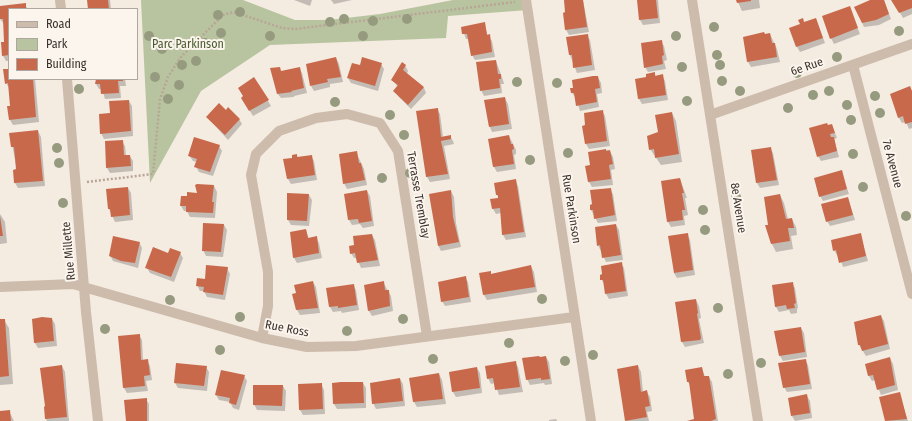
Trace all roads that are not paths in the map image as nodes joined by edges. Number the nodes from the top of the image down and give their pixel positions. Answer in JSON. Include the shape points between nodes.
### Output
{"nodes":[{"id":1,"x":692,"y":0,"type":"edge"},
{"id":2,"x":522,"y":1,"type":"edge"},
{"id":3,"x":912,"y":44,"type":"edge"},
{"id":4,"x":853,"y":65,"type":"junction"},
{"id":5,"x":67,"y":80,"type":"edge"},
{"id":6,"x":710,"y":115,"type":"junction"},
{"id":7,"x":0,"y":287,"type":"edge"},
{"id":8,"x":85,"y":287,"type":"junction"},
{"id":9,"x":912,"y":294,"type":"edge"},
{"id":10,"x":574,"y":317,"type":"junction"},
{"id":11,"x":427,"y":336,"type":"junction"},
{"id":12,"x":262,"y":338,"type":"junction"},
{"id":13,"x":98,"y":421,"type":"edge"},
{"id":14,"x":591,"y":421,"type":"edge"},
{"id":15,"x":758,"y":421,"type":"edge"}],
"edges":[{"from":1,"to":6,"type":"street","name":"8e Avenue"},
{"from":2,"to":10,"type":"street","name":"Rue Parkinson"},
{"from":3,"to":4,"type":"street","name":"6e Rue"},
{"from":4,"to":6,"type":"street","name":"6e Rue"},
{"from":4,"to":9,"type":"street","name":"7e Avenue"},
{"from":5,"to":8,"type":"street","name":"Rue Millette"},
{"from":6,"to":15,"type":"street","name":"8e Avenue"},
{"from":7,"to":8,"type":"street","name":"Rue Ross","via":[[66,283]]},
{"from":8,"to":12,"type":"street","name":"Rue Ross"},
{"from":8,"to":13,"type":"street","name":"Rue Millette"},
{"from":10,"to":11,"type":"street","name":"Rue Ross"},
{"from":10,"to":14,"type":"street","name":"Rue Parkinson"},
{"from":11,"to":12,"type":"street","name":"Rue Ross","via":[[356,346],[307,347]]},
{"from":11,"to":12,"type":"street","name":"Terrasse Tremblay","via":[[398,150],[380,123],[347,114],[316,118],[279,131],[256,154],[251,175],[268,272],[268,306]]}]}
